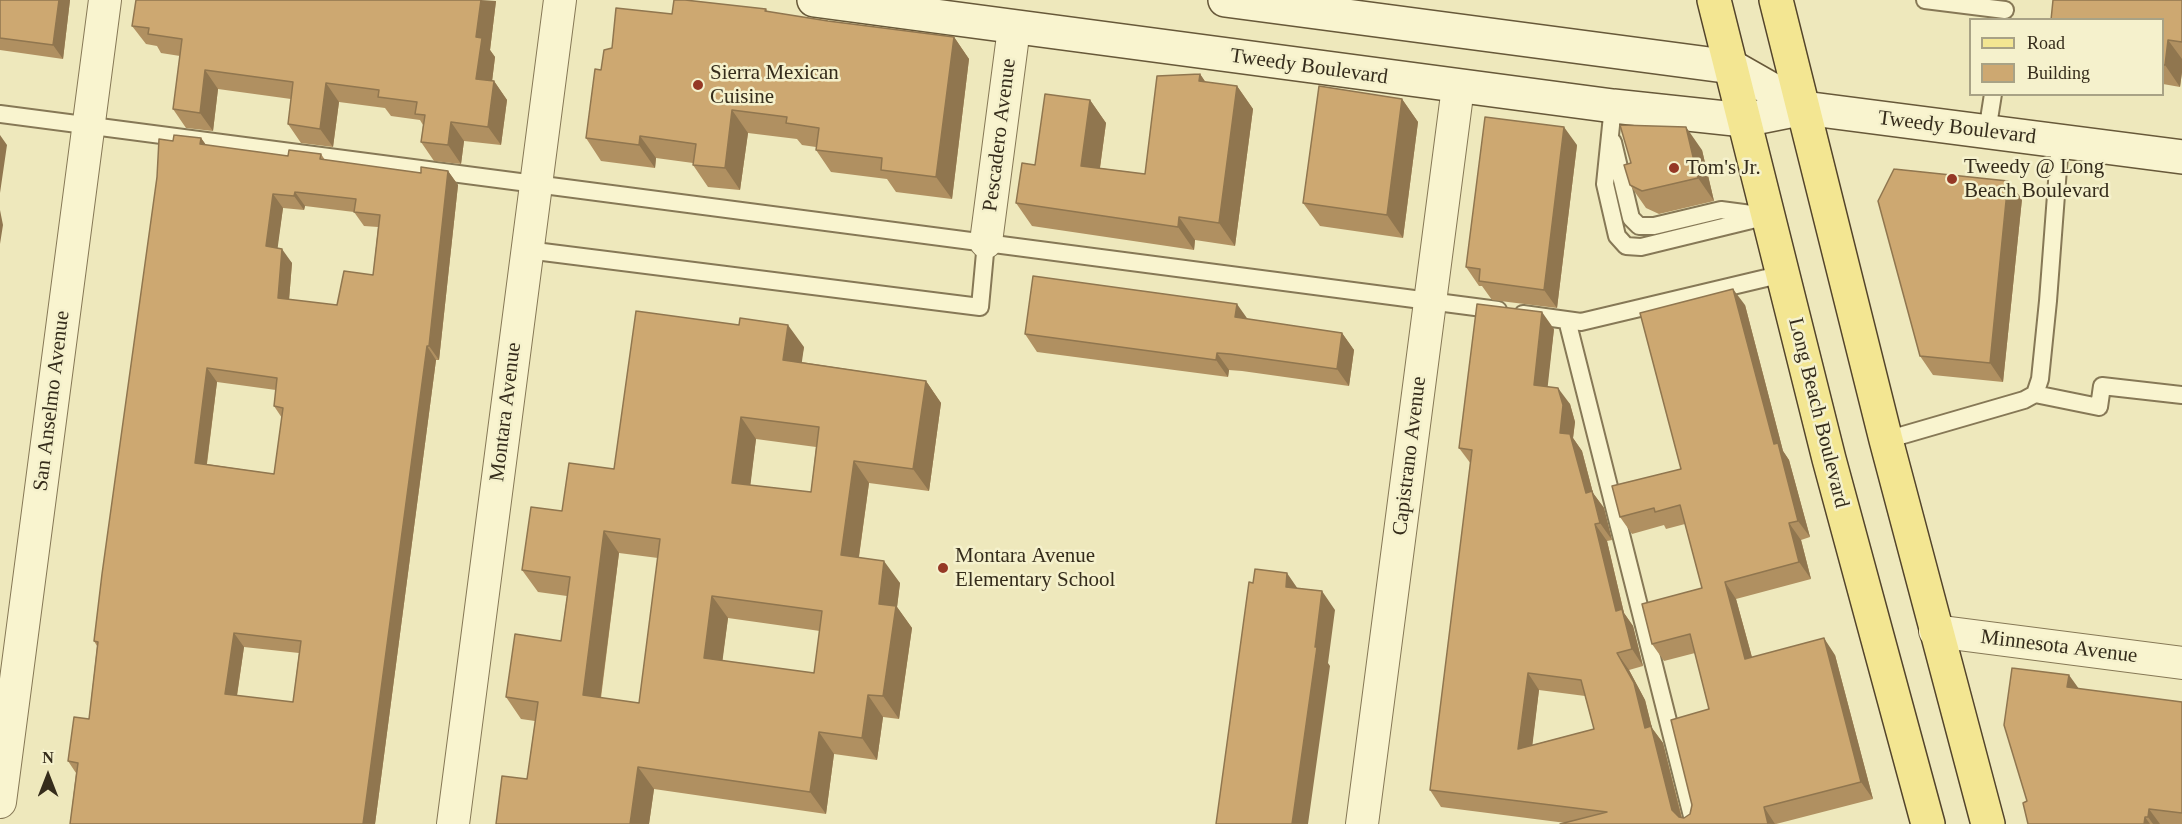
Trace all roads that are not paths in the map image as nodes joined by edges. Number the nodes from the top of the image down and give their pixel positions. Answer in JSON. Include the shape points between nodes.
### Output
{"nodes":[{"id":1,"x":105,"y":0,"type":"edge"},
{"id":2,"x":560,"y":0,"type":"edge"},
{"id":3,"x":814,"y":0,"type":"edge"},
{"id":4,"x":1225,"y":0,"type":"edge"},
{"id":5,"x":1714,"y":0,"type":"edge"},
{"id":6,"x":1776,"y":0,"type":"edge"},
{"id":7,"x":1925,"y":0,"type":"edge"},
{"id":8,"x":2005,"y":10,"type":"edge"},
{"id":9,"x":1014,"y":28,"type":"junction"},
{"id":10,"x":1732,"y":67,"type":"junction"},
{"id":11,"x":1458,"y":87,"type":"junction"},
{"id":12,"x":1993,"y":96,"type":"edge"},
{"id":13,"x":1804,"y":108,"type":"junction"},
{"id":14,"x":0,"y":114,"type":"edge"},
{"id":15,"x":1612,"y":118,"type":"junction"},
{"id":16,"x":1744,"y":120,"type":"junction"},
{"id":17,"x":88,"y":125,"type":"junction"},
{"id":18,"x":1987,"y":132,"type":"junction"},
{"id":19,"x":2060,"y":142,"type":"junction"},
{"id":20,"x":2182,"y":157,"type":"edge"},
{"id":21,"x":536,"y":183,"type":"junction"},
{"id":22,"x":1768,"y":216,"type":"junction"},
{"id":23,"x":986,"y":242,"type":"junction"},
{"id":24,"x":527,"y":250,"type":"junction"},
{"id":25,"x":1783,"y":274,"type":"junction"},
{"id":26,"x":1430,"y":300,"type":"junction"},
{"id":27,"x":1567,"y":320,"type":"junction"},
{"id":28,"x":2035,"y":394,"type":"junction"},
{"id":29,"x":2182,"y":395,"type":"edge"},
{"id":30,"x":1886,"y":440,"type":"junction"},
{"id":31,"x":1935,"y":631,"type":"junction"},
{"id":32,"x":2182,"y":663,"type":"edge"},
{"id":33,"x":0,"y":801,"type":"edge"},
{"id":34,"x":453,"y":824,"type":"edge"},
{"id":35,"x":1362,"y":824,"type":"edge"},
{"id":36,"x":1694,"y":824,"type":"edge"},
{"id":37,"x":1928,"y":824,"type":"edge"},
{"id":38,"x":1988,"y":824,"type":"edge"}],
"edges":[{"from":1,"to":17,"type":"street","name":"San Anselmo Avenue"},
{"from":2,"to":21,"type":"street","name":"Montara Avenue"},
{"from":3,"to":9,"type":"main road","name":"Tweedy Boulevard"},
{"from":4,"to":10,"type":"main road","name":"Tweedy Boulevard"},
{"from":5,"to":10,"type":"main road","name":"Long Beach Boulevard"},
{"from":6,"to":13,"type":"main road"},
{"from":7,"to":8,"type":"lane"},
{"from":9,"to":11,"type":"main road","name":"Tweedy Boulevard"},
{"from":9,"to":23,"type":"street","name":"Pescadero Avenue"},
{"from":10,"to":13,"type":"main road","name":"Tweedy Boulevard"},
{"from":10,"to":16,"type":"main road","name":"Long Beach Boulevard"},
{"from":11,"to":15,"type":"main road","name":"Tweedy Boulevard"},
{"from":11,"to":26,"type":"street","name":"Capistrano Avenue"},
{"from":12,"to":18,"type":"lane"},
{"from":13,"to":16,"type":"main road","name":"Tweedy Boulevard"},
{"from":13,"to":18,"type":"main road","name":"Tweedy Boulevard"},
{"from":13,"to":30,"type":"main road"},
{"from":14,"to":17,"type":"lane"},
{"from":15,"to":16,"type":"main road","name":"Tweedy Boulevard"},
{"from":15,"to":22,"type":"lane","via":[[1631,218],[1640,226],[1721,210]]},
{"from":15,"to":22,"type":"lane","via":[[1605,184],[1617,236],[1626,246],[1641,247]]},
{"from":16,"to":22,"type":"main road","name":"Long Beach Boulevard"},
{"from":17,"to":21,"type":"lane"},
{"from":17,"to":33,"type":"street","name":"San Anselmo Avenue"},
{"from":18,"to":19,"type":"main road","name":"Tweedy Boulevard"},
{"from":19,"to":20,"type":"main road","name":"Tweedy Boulevard"},
{"from":19,"to":28,"type":"lane","via":[[2048,301]]},
{"from":21,"to":23,"type":"lane"},
{"from":21,"to":24,"type":"street","name":"Montara Avenue"},
{"from":22,"to":25,"type":"main road","name":"Long Beach Boulevard"},
{"from":23,"to":24,"type":"lane","via":[[980,307]]},
{"from":23,"to":26,"type":"lane"},
{"from":24,"to":34,"type":"street","name":"Montara Avenue"},
{"from":25,"to":27,"type":"lane","via":[[1581,322]]},
{"from":25,"to":37,"type":"main road","name":"Long Beach Boulevard","via":[[1879,650]]},
{"from":26,"to":27,"type":"lane"},
{"from":26,"to":35,"type":"street","name":"Capistrano Avenue"},
{"from":27,"to":36,"type":"lane"},
{"from":28,"to":29,"type":"lane","via":[[2099,407],[2102,386]]},
{"from":28,"to":30,"type":"lane"},
{"from":30,"to":31,"type":"main road"},
{"from":31,"to":32,"type":"street","name":"Minnesota Avenue"},
{"from":31,"to":38,"type":"main road"}]}
